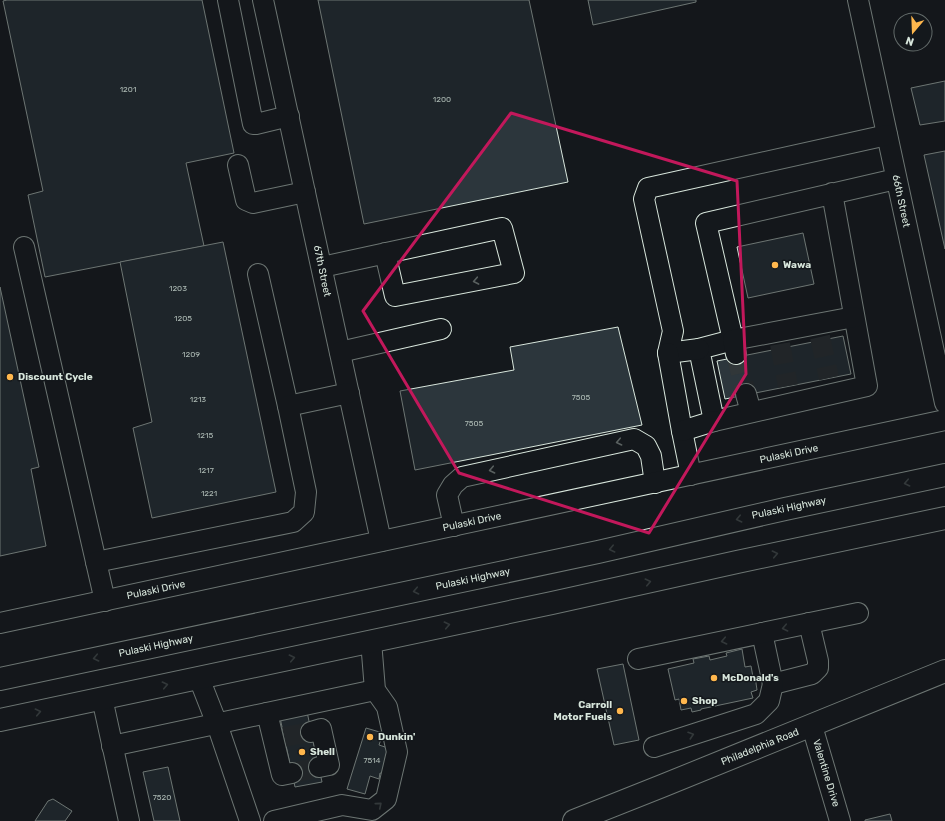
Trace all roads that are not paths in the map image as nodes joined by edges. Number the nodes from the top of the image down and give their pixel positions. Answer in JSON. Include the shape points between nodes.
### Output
{"nodes":[{"id":1,"x":228,"y":0,"type":"edge"},
{"id":2,"x":263,"y":0,"type":"edge"},
{"id":3,"x":858,"y":0,"type":"edge"},
{"id":4,"x":289,"y":116,"type":"junction"},
{"id":5,"x":887,"y":135,"type":"junction"},
{"id":6,"x":238,"y":165,"type":"dead end"},
{"id":7,"x":896,"y":179,"type":"junction"},
{"id":8,"x":305,"y":192,"type":"junction"},
{"id":9,"x":832,"y":193,"type":"junction"},
{"id":10,"x":24,"y":247,"type":"dead end"},
{"id":11,"x":386,"y":253,"type":"junction"},
{"id":12,"x":322,"y":267,"type":"junction"},
{"id":13,"x":258,"y":274,"type":"dead end"},
{"id":14,"x":854,"y":317,"type":"junction"},
{"id":15,"x":441,"y":329,"type":"dead end"},
{"id":16,"x":735,"y":347,"type":"junction"},
{"id":17,"x":699,"y":349,"type":"junction"},
{"id":18,"x":340,"y":352,"type":"junction"},
{"id":19,"x":668,"y":354,"type":"junction"},
{"id":20,"x":349,"y":393,"type":"junction"},
{"id":21,"x":945,"y":403,"type":"edge"},
{"id":22,"x":288,"y":406,"type":"junction"},
{"id":23,"x":945,"y":420,"type":"edge"},
{"id":24,"x":714,"y":421,"type":"junction"},
{"id":25,"x":682,"y":431,"type":"junction"},
{"id":26,"x":692,"y":475,"type":"junction"},
{"id":27,"x":945,"y":475,"type":"edge"},
{"id":28,"x":655,"y":483,"type":"junction"},
{"id":29,"x":945,"y":518,"type":"edge"},
{"id":30,"x":454,"y":526,"type":"junction"},
{"id":31,"x":381,"y":541,"type":"junction"},
{"id":32,"x":96,"y":562,"type":"junction"},
{"id":33,"x":105,"y":601,"type":"junction"},
{"id":34,"x":858,"y":614,"type":"dead end"},
{"id":35,"x":0,"y":623,"type":"edge"},
{"id":36,"x":809,"y":623,"type":"junction"},
{"id":37,"x":762,"y":633,"type":"junction"},
{"id":38,"x":372,"y":641,"type":"junction"},
{"id":39,"x":638,"y":659,"type":"dead end"},
{"id":40,"x":945,"y":671,"type":"edge"},
{"id":41,"x":199,"y":678,"type":"junction"},
{"id":42,"x":0,"y":679,"type":"edge"},
{"id":43,"x":773,"y":684,"type":"junction"},
{"id":44,"x":375,"y":690,"type":"junction"},
{"id":45,"x":102,"y":698,"type":"junction"},
{"id":46,"x":316,"y":702,"type":"junction"},
{"id":47,"x":267,"y":713,"type":"junction"},
{"id":48,"x":0,"y":720,"type":"edge"},
{"id":49,"x":217,"y":724,"type":"junction"},
{"id":50,"x":812,"y":726,"type":"junction"},
{"id":51,"x":112,"y":746,"type":"junction"},
{"id":52,"x":654,"y":747,"type":"dead end"},
{"id":53,"x":319,"y":767,"type":"dead end"},
{"id":54,"x":292,"y":773,"type":"dead end"},
{"id":55,"x":129,"y":821,"type":"edge"},
{"id":56,"x":250,"y":821,"type":"edge"},
{"id":57,"x":274,"y":821,"type":"edge"},
{"id":58,"x":574,"y":821,"type":"edge"},
{"id":59,"x":840,"y":821,"type":"edge"}],
"edges":[{"from":1,"to":4,"type":"street","via":[[253,124]]},
{"from":2,"to":4,"type":"street","name":"67th Street"},
{"from":3,"to":5,"type":"street","name":"66th Street"},
{"from":4,"to":8,"type":"street","name":"67th Street"},
{"from":5,"to":7,"type":"street","name":"66th Street"},
{"from":5,"to":19,"type":"street","via":[[648,188],[644,199],[673,332]]},
{"from":6,"to":8,"type":"street","via":[[246,200],[253,203]]},
{"from":7,"to":9,"type":"street"},
{"from":7,"to":21,"type":"street","name":"66th Street"},
{"from":8,"to":12,"type":"street","name":"67th Street"},
{"from":9,"to":14,"type":"street"},
{"from":9,"to":16,"type":"street","via":[[706,223]]},
{"from":10,"to":32,"type":"street"},
{"from":11,"to":11,"type":"street","one_way":true,"via":[[502,228],[514,273],[395,296]]},
{"from":11,"to":12,"type":"street"},
{"from":12,"to":18,"type":"street","name":"67th Street"},
{"from":13,"to":22,"type":"street"},
{"from":14,"to":16,"type":"street","via":[[819,330]]},
{"from":14,"to":24,"type":"street","via":[[867,386],[830,386],[748,403]]},
{"from":15,"to":18,"type":"street"},
{"from":16,"to":17,"type":"street"},
{"from":17,"to":19,"type":"street"},
{"from":17,"to":24,"type":"street"},
{"from":18,"to":20,"type":"street","name":"67th Street"},
{"from":19,"to":25,"type":"street"},
{"from":20,"to":22,"type":"street"},
{"from":20,"to":31,"type":"street","name":"67th Street"},
{"from":22,"to":32,"type":"street","via":[[306,492],[304,512],[293,522]]},
{"from":23,"to":26,"type":"street","name":"Pulaski Drive"},
{"from":24,"to":25,"type":"street"},
{"from":25,"to":26,"type":"street"},
{"from":26,"to":28,"type":"street","name":"Pulaski Drive"},
{"from":27,"to":42,"type":"main road","name":"Pulaski Highway","one_way":true,"via":[[590,554]]},
{"from":28,"to":30,"type":"street","name":"Pulaski Drive"},
{"from":28,"to":30,"type":"street","one_way":true,"via":[[651,456],[646,446],[634,439],[462,477],[447,495]]},
{"from":38,"to":29,"type":"main road","one_way":true},
{"from":30,"to":31,"type":"street","name":"Pulaski Drive"},
{"from":31,"to":33,"type":"street","name":"Pulaski Drive"},
{"from":32,"to":33,"type":"street"},
{"from":33,"to":35,"type":"street","name":"Pulaski Drive"},
{"from":34,"to":36,"type":"street"},
{"from":36,"to":37,"type":"street","one_way":true},
{"from":36,"to":43,"type":"street","via":[[818,668],[812,674]]},
{"from":37,"to":39,"type":"street","one_way":true},
{"from":37,"to":43,"type":"street"},
{"from":41,"to":38,"type":"main road","one_way":true},
{"from":38,"to":44,"type":"street"},
{"from":40,"to":50,"type":"main road","name":"Philadelphia Road"},
{"from":45,"to":41,"type":"main road","one_way":true},
{"from":41,"to":49,"type":"street"},
{"from":52,"to":43,"type":"street","one_way":true,"via":[[756,714],[769,701]]},
{"from":44,"to":46,"type":"street"},
{"from":57,"to":44,"type":"street","one_way":true,"via":[[342,805],[372,810],[386,799],[397,752],[387,707]]},
{"from":48,"to":45,"type":"main road","one_way":true},
{"from":45,"to":51,"type":"street"},
{"from":46,"to":47,"type":"street"},
{"from":46,"to":53,"type":"street","via":[[316,731],[329,765]]},
{"from":47,"to":49,"type":"street"},
{"from":47,"to":54,"type":"street","via":[[279,738],[282,775]]},
{"from":49,"to":51,"type":"street"},
{"from":49,"to":56,"type":"street"},
{"from":50,"to":58,"type":"main road","name":"Philadelphia Road"},
{"from":50,"to":59,"type":"street","name":"Valentine Drive"},
{"from":51,"to":55,"type":"street"}]}
